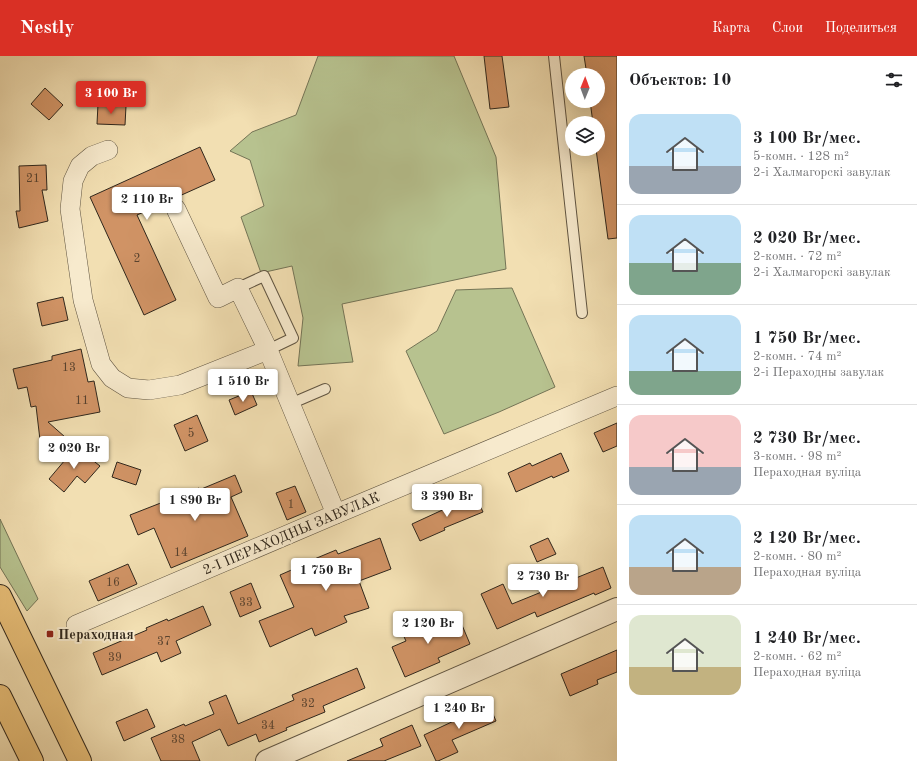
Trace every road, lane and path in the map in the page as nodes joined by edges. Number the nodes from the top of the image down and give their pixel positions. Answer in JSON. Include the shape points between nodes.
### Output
{"nodes":[{"id":1,"x":554,"y":56,"type":"edge"},
{"id":2,"x":108,"y":150,"type":"dead end"},
{"id":3,"x":176,"y":209,"type":"dead end"},
{"id":4,"x":238,"y":288,"type":"junction"},
{"id":5,"x":582,"y":312,"type":"dead end"},
{"id":6,"x":268,"y":350,"type":"junction"},
{"id":7,"x":325,"y":389,"type":"dead end"},
{"id":8,"x":617,"y":396,"type":"edge"},
{"id":9,"x":290,"y":404,"type":"junction"},
{"id":10,"x":336,"y":514,"type":"junction"},
{"id":11,"x":0,"y":596,"type":"edge"},
{"id":12,"x":617,"y":609,"type":"edge"},
{"id":13,"x":76,"y":625,"type":"dead end"},
{"id":14,"x":0,"y":696,"type":"edge"},
{"id":15,"x":32,"y":761,"type":"edge"},
{"id":16,"x":80,"y":761,"type":"edge"},
{"id":17,"x":267,"y":761,"type":"edge"}],
"edges":[{"from":1,"to":5,"type":"lane"},
{"from":2,"to":6,"type":"street","via":[[92,156],[80,166],[73,181],[70,208],[83,300],[101,364],[108,374],[128,388],[149,390],[180,385]]},
{"from":3,"to":4,"type":"street","via":[[218,298]]},
{"from":4,"to":6,"type":"street"},
{"from":4,"to":6,"type":"lane","via":[[264,276],[293,338]]},
{"from":6,"to":9,"type":"street"},
{"from":7,"to":9,"type":"lane"},
{"from":8,"to":10,"type":"street","name":"2-І ПЕРАХОДНЫ ЗАВУЛАК"},
{"from":9,"to":10,"type":"street"},
{"from":10,"to":13,"type":"street","name":"2-І ПЕРАХОДНЫ ЗАВУЛАК"},
{"from":11,"to":16,"type":"main road"},
{"from":12,"to":17,"type":"street"},
{"from":14,"to":15,"type":"main road"}]}
